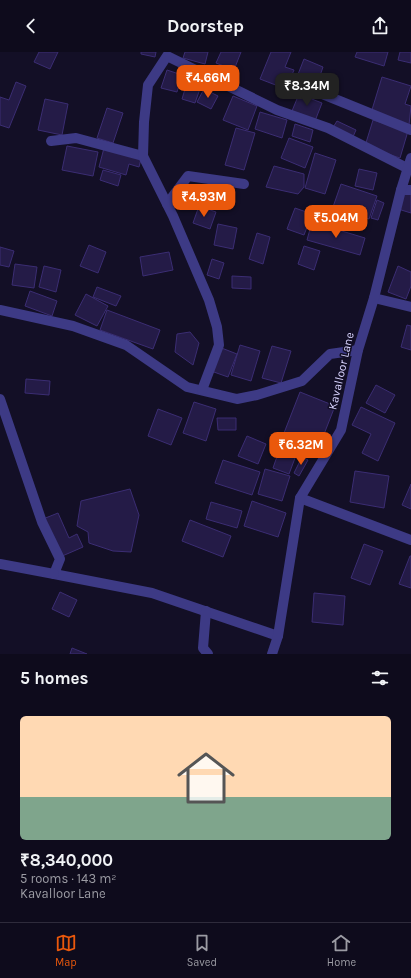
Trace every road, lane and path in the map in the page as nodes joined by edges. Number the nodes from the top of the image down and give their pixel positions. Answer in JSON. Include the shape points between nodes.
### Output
{"nodes":[{"id":1,"x":320,"y":93,"type":"dead end"},
{"id":2,"x":411,"y":130,"type":"edge"},
{"id":3,"x":51,"y":141,"type":"dead end"},
{"id":4,"x":143,"y":156,"type":"junction"},
{"id":5,"x":411,"y":158,"type":"edge"},
{"id":6,"x":407,"y":168,"type":"junction"},
{"id":7,"x":244,"y":184,"type":"dead end"},
{"id":8,"x":406,"y":190,"type":"edge"},
{"id":9,"x":167,"y":204,"type":"junction"},
{"id":10,"x":374,"y":298,"type":"junction"},
{"id":11,"x":411,"y":307,"type":"edge"},
{"id":12,"x":0,"y":310,"type":"edge"},
{"id":13,"x":358,"y":350,"type":"junction"},
{"id":14,"x":202,"y":390,"type":"junction"},
{"id":15,"x":0,"y":399,"type":"edge"},
{"id":16,"x":300,"y":498,"type":"junction"},
{"id":17,"x":411,"y":540,"type":"edge"},
{"id":18,"x":0,"y":564,"type":"edge"},
{"id":19,"x":54,"y":574,"type":"junction"},
{"id":20,"x":206,"y":612,"type":"junction"},
{"id":21,"x":278,"y":636,"type":"junction"},
{"id":22,"x":208,"y":654,"type":"edge"},
{"id":23,"x":272,"y":654,"type":"edge"}],
"edges":[{"from":1,"to":2,"type":"street"},
{"from":3,"to":4,"type":"street","via":[[76,138]]},
{"from":4,"to":6,"type":"street","via":[[148,84],[167,56],[277,110],[345,136]]},
{"from":4,"to":9,"type":"street"},
{"from":5,"to":6,"type":"street","name":"Kavalloor Lane"},
{"from":6,"to":8,"type":"street","name":"Kavalloor Lane"},
{"from":7,"to":9,"type":"street","via":[[188,176]]},
{"from":8,"to":10,"type":"street","name":"Kavalloor Lane"},
{"from":9,"to":14,"type":"street","via":[[209,300],[217,327],[219,345]]},
{"from":10,"to":11,"type":"street"},
{"from":10,"to":13,"type":"street","name":"Kavalloor Lane"},
{"from":12,"to":14,"type":"street","via":[[73,326],[126,345],[187,387]]},
{"from":13,"to":14,"type":"street","via":[[330,354],[302,381],[257,395],[237,399]]},
{"from":13,"to":16,"type":"street","name":"Kavalloor Lane","via":[[341,430]]},
{"from":15,"to":19,"type":"street","via":[[42,522],[60,559]]},
{"from":16,"to":17,"type":"street"},
{"from":16,"to":21,"type":"street","name":"Kavalloor Lane"},
{"from":18,"to":19,"type":"street"},
{"from":19,"to":20,"type":"street","via":[[152,593]]},
{"from":20,"to":21,"type":"street"},
{"from":20,"to":22,"type":"street","via":[[204,648]]},
{"from":21,"to":23,"type":"street","name":"Kavalloor Lane"}]}
